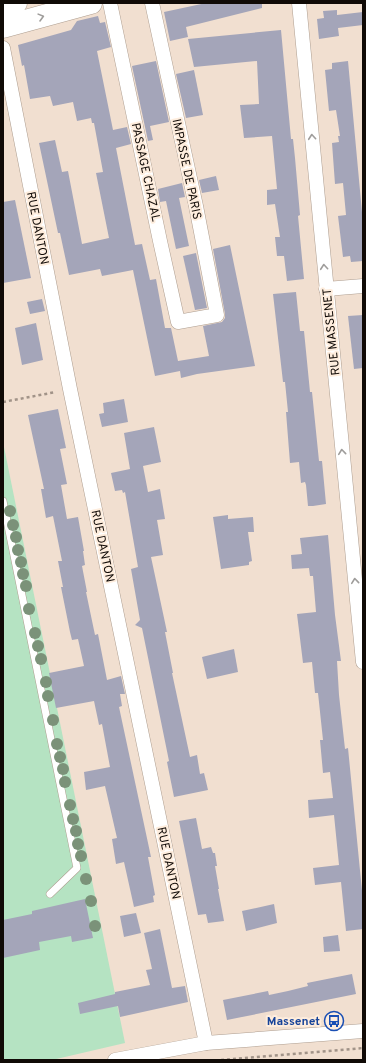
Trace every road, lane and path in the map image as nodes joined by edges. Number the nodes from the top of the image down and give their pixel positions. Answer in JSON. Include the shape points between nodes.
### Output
{"nodes":[{"id":1,"x":16,"y":3,"type":"edge"},
{"id":2,"x":91,"y":3,"type":"edge"},
{"id":3,"x":110,"y":3,"type":"edge"},
{"id":4,"x":152,"y":3,"type":"edge"},
{"id":5,"x":300,"y":3,"type":"edge"},
{"id":6,"x":3,"y":6,"type":"edge"},
{"id":7,"x":3,"y":27,"type":"edge"},
{"id":8,"x":3,"y":48,"type":"edge"},
{"id":9,"x":363,"y":286,"type":"edge"},
{"id":10,"x":326,"y":289,"type":"junction"},
{"id":11,"x":198,"y":318,"type":"joint"},
{"id":12,"x":70,"y":389,"type":"junction"},
{"id":13,"x":3,"y":402,"type":"edge"},
{"id":14,"x":3,"y":502,"type":"edge"},
{"id":15,"x":361,"y":618,"type":"edge"},
{"id":16,"x":363,"y":662,"type":"edge"},
{"id":17,"x":50,"y":894,"type":"dead end"},
{"id":18,"x":363,"y":1031,"type":"edge"},
{"id":19,"x":206,"y":1043,"type":"junction"},
{"id":20,"x":363,"y":1048,"type":"edge"},
{"id":21,"x":115,"y":1060,"type":"edge"},
{"id":22,"x":221,"y":1060,"type":"edge"}],
"edges":[{"from":1,"to":6,"type":"main road"},
{"from":7,"to":2,"type":"main road","one_way":true},
{"from":3,"to":11,"type":"street","name":"PASSAGE CHAZAL","via":[[178,322]]},
{"from":4,"to":11,"type":"street","name":"IMPASSE DE PARIS","via":[[217,315]]},
{"from":10,"to":5,"type":"street","name":"RUE MASSENET","one_way":true},
{"from":8,"to":12,"type":"street","name":"RUE DANTON"},
{"from":9,"to":10,"type":"street"},
{"from":15,"to":10,"type":"street","name":"RUE MASSENET","one_way":true},
{"from":12,"to":13,"type":"path"},
{"from":12,"to":19,"type":"street","name":"RUE DANTON"},
{"from":14,"to":17,"type":"lane","via":[[77,868]]},
{"from":15,"to":16,"type":"street","name":"RUE MASSENET"},
{"from":18,"to":19,"type":"street"},
{"from":19,"to":21,"type":"street"},
{"from":20,"to":22,"type":"path"}]}
